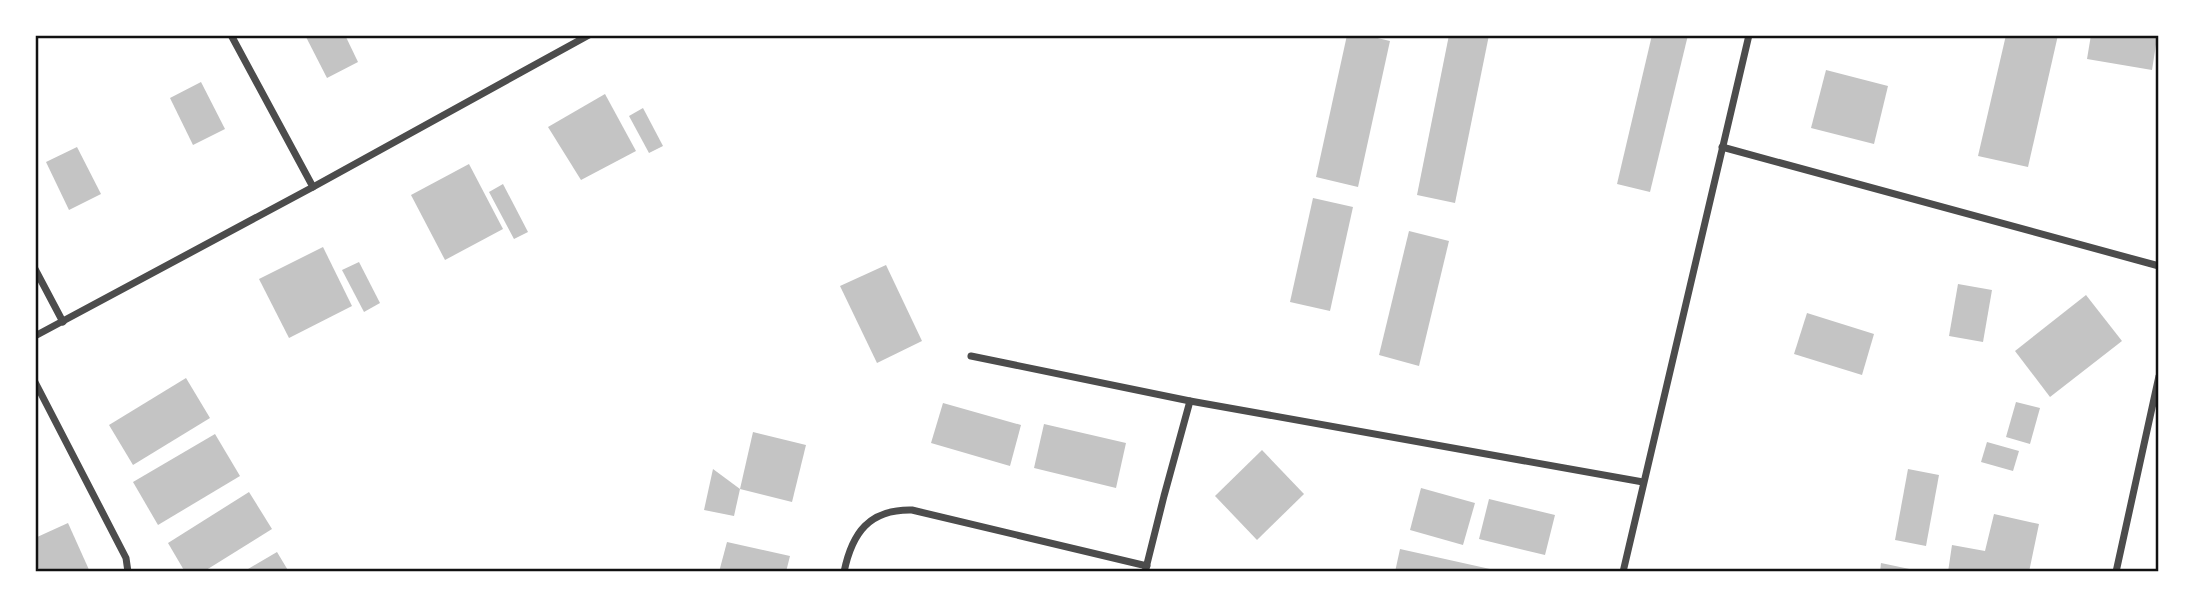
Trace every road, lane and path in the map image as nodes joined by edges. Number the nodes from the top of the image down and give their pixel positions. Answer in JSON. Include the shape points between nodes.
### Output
{"nodes":[{"id":1,"x":231,"y":35,"type":"edge"},
{"id":2,"x":570,"y":35,"type":"edge"},
{"id":3,"x":589,"y":35,"type":"edge"},
{"id":4,"x":1749,"y":35,"type":"edge"},
{"id":5,"x":575,"y":43,"type":"junction"},
{"id":6,"x":1722,"y":147,"type":"junction"},
{"id":7,"x":313,"y":187,"type":"junction"},
{"id":8,"x":2159,"y":266,"type":"edge"},
{"id":9,"x":35,"y":270,"type":"edge"},
{"id":10,"x":63,"y":322,"type":"junction"},
{"id":11,"x":35,"y":336,"type":"edge"},
{"id":12,"x":971,"y":356,"type":"dead end"},
{"id":13,"x":2159,"y":376,"type":"edge"},
{"id":14,"x":35,"y":382,"type":"edge"},
{"id":15,"x":1190,"y":401,"type":"junction"},
{"id":16,"x":1643,"y":482,"type":"junction"},
{"id":17,"x":1146,"y":569,"type":"edge"},
{"id":18,"x":128,"y":572,"type":"edge"},
{"id":19,"x":844,"y":572,"type":"edge"},
{"id":20,"x":1623,"y":572,"type":"edge"},
{"id":21,"x":2116,"y":572,"type":"edge"}],
"edges":[{"from":1,"to":7,"type":"street"},
{"from":2,"to":5,"type":"street"},
{"from":3,"to":5,"type":"street"},
{"from":4,"to":6,"type":"street"},
{"from":5,"to":7,"type":"street"},
{"from":6,"to":8,"type":"street"},
{"from":6,"to":16,"type":"street"},
{"from":7,"to":10,"type":"street"},
{"from":9,"to":10,"type":"street"},
{"from":10,"to":11,"type":"street"},
{"from":12,"to":15,"type":"street"},
{"from":13,"to":21,"type":"street"},
{"from":14,"to":18,"type":"street","via":[[126,558]]},
{"from":15,"to":16,"type":"street"},
{"from":15,"to":17,"type":"street"},
{"from":16,"to":20,"type":"street"},
{"from":17,"to":19,"type":"street","via":[[901,510],[860,529]]}]}
